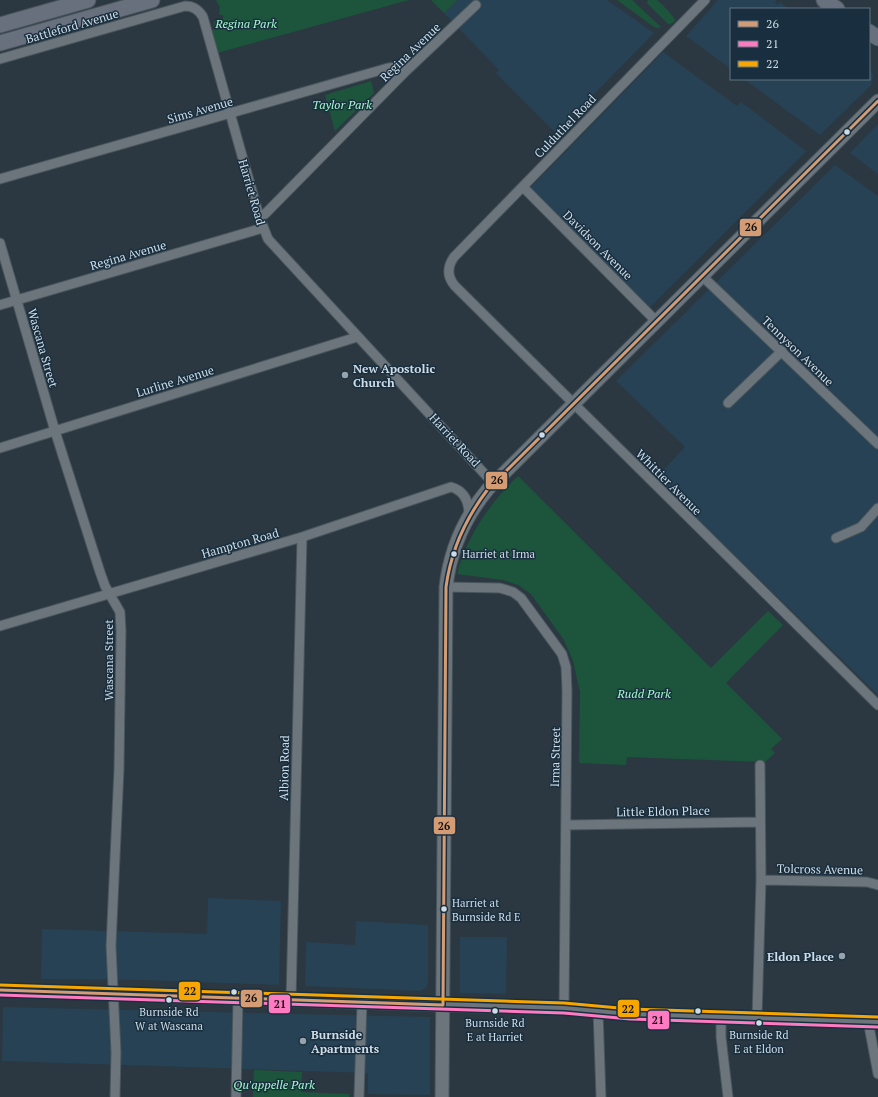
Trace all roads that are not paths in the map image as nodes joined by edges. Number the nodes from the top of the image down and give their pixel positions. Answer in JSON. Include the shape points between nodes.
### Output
{"nodes":[{"id":1,"x":88,"y":0,"type":"edge"},
{"id":2,"x":152,"y":0,"type":"edge"},
{"id":3,"x":705,"y":0,"type":"edge"},
{"id":4,"x":824,"y":0,"type":"edge"},
{"id":5,"x":476,"y":5,"type":"dead end"},
{"id":6,"x":836,"y":8,"type":"edge"},
{"id":7,"x":196,"y":9,"type":"joint"},
{"id":8,"x":0,"y":25,"type":"edge"},
{"id":9,"x":0,"y":43,"type":"edge"},
{"id":10,"x":0,"y":59,"type":"edge"},
{"id":11,"x":405,"y":72,"type":"junction"},
{"id":12,"x":878,"y":101,"type":"edge"},
{"id":13,"x":230,"y":114,"type":"junction"},
{"id":14,"x":0,"y":179,"type":"edge"},
{"id":15,"x":523,"y":187,"type":"junction"},
{"id":16,"x":259,"y":216,"type":"junction"},
{"id":17,"x":262,"y":228,"type":"junction"},
{"id":18,"x":0,"y":243,"type":"edge"},
{"id":19,"x":448,"y":272,"type":"joint"},
{"id":20,"x":701,"y":275,"type":"junction"},
{"id":21,"x":16,"y":301,"type":"junction"},
{"id":22,"x":0,"y":305,"type":"edge"},
{"id":23,"x":656,"y":320,"type":"junction"},
{"id":24,"x":357,"y":337,"type":"junction"},
{"id":25,"x":782,"y":351,"type":"junction"},
{"id":26,"x":728,"y":403,"type":"dead end"},
{"id":27,"x":572,"y":404,"type":"junction"},
{"id":28,"x":55,"y":431,"type":"junction"},
{"id":29,"x":878,"y":444,"type":"edge"},
{"id":30,"x":0,"y":448,"type":"edge"},
{"id":31,"x":493,"y":483,"type":"junction"},
{"id":32,"x":878,"y":508,"type":"edge"},
{"id":33,"x":469,"y":515,"type":"junction"},
{"id":34,"x":302,"y":537,"type":"junction"},
{"id":35,"x":836,"y":538,"type":"dead end"},
{"id":36,"x":446,"y":587,"type":"junction"},
{"id":37,"x":111,"y":594,"type":"junction"},
{"id":38,"x":0,"y":626,"type":"edge"},
{"id":39,"x":878,"y":705,"type":"edge"},
{"id":40,"x":760,"y":765,"type":"dead end"},
{"id":41,"x":760,"y":822,"type":"junction"},
{"id":42,"x":566,"y":825,"type":"junction"},
{"id":43,"x":761,"y":880,"type":"junction"},
{"id":44,"x":878,"y":885,"type":"edge"},
{"id":45,"x":0,"y":990,"type":"edge"},
{"id":46,"x":114,"y":994,"type":"junction"},
{"id":47,"x":238,"y":999,"type":"junction"},
{"id":48,"x":290,"y":1000,"type":"junction"},
{"id":49,"x":362,"y":1003,"type":"junction"},
{"id":50,"x":443,"y":1006,"type":"junction"},
{"id":51,"x":564,"y":1008,"type":"junction"},
{"id":52,"x":598,"y":1011,"type":"junction"},
{"id":53,"x":721,"y":1017,"type":"junction"},
{"id":54,"x":757,"y":1018,"type":"junction"},
{"id":55,"x":873,"y":1021,"type":"edge"},
{"id":56,"x":878,"y":1074,"type":"edge"},
{"id":57,"x":115,"y":1097,"type":"edge"},
{"id":58,"x":236,"y":1097,"type":"edge"},
{"id":59,"x":359,"y":1097,"type":"edge"},
{"id":60,"x":442,"y":1097,"type":"edge"},
{"id":61,"x":601,"y":1097,"type":"edge"},
{"id":62,"x":728,"y":1097,"type":"edge"}],
"edges":[{"from":1,"to":8,"type":"highway"},
{"from":2,"to":9,"type":"highway"},
{"from":3,"to":15,"type":"street","name":"Culduthel Road"},
{"from":4,"to":6,"type":"highway"},
{"from":5,"to":11,"type":"street","name":"Regina Avenue"},
{"from":7,"to":10,"type":"street","name":"Battleford Avenue","via":[[185,6]]},
{"from":7,"to":13,"type":"street","name":"Harriet Road","via":[[203,17]]},
{"from":11,"to":13,"type":"street","name":"Sims Avenue","via":[[398,67],[388,68]]},
{"from":11,"to":16,"type":"street","name":"Regina Avenue","via":[[265,214]]},
{"from":12,"to":20,"type":"main road"},
{"from":13,"to":14,"type":"street","name":"Sims Avenue"},
{"from":13,"to":16,"type":"street","name":"Harriet Road"},
{"from":15,"to":19,"type":"street","name":"Culduthel Road","via":[[454,257]]},
{"from":15,"to":23,"type":"street","name":"Davidson Avenue"},
{"from":16,"to":17,"type":"street","name":"Harriet Road"},
{"from":17,"to":21,"type":"street","name":"Regina Avenue"},
{"from":17,"to":24,"type":"street","name":"Harriet Road","via":[[276,250]]},
{"from":18,"to":21,"type":"street","name":"Wascana Street"},
{"from":19,"to":27,"type":"street","name":"Whittier Avenue","via":[[455,286]]},
{"from":20,"to":23,"type":"main road"},
{"from":20,"to":25,"type":"street","name":"Tennyson Avenue"},
{"from":21,"to":22,"type":"street","name":"Regina Avenue"},
{"from":21,"to":28,"type":"street","name":"Wascana Street"},
{"from":23,"to":27,"type":"main road"},
{"from":24,"to":28,"type":"street","name":"Lurline Avenue"},
{"from":24,"to":31,"type":"street","name":"Harriet Road"},
{"from":25,"to":26,"type":"street"},
{"from":25,"to":29,"type":"street","name":"Tennyson Avenue"},
{"from":27,"to":31,"type":"main road"},
{"from":27,"to":39,"type":"street","name":"Whittier Avenue"},
{"from":28,"to":30,"type":"street","name":"Lurline Avenue"},
{"from":28,"to":37,"type":"street","name":"Wascana Street","via":[[103,582]]},
{"from":31,"to":33,"type":"main road"},
{"from":32,"to":35,"type":"street","via":[[861,527]]},
{"from":33,"to":34,"type":"street","name":"Hampton Road","via":[[466,498],[458,489],[451,487]]},
{"from":33,"to":36,"type":"main road","via":[[453,549]]},
{"from":34,"to":37,"type":"street","name":"Hampton Road"},
{"from":34,"to":48,"type":"street","name":"Albion Road"},
{"from":36,"to":42,"type":"street","name":"Irma Street","via":[[500,588],[513,592],[524,602],[562,654],[566,667],[567,691]]},
{"from":36,"to":50,"type":"main road"},
{"from":37,"to":38,"type":"street","name":"Hampton Road"},
{"from":37,"to":46,"type":"street","name":"Wascana Street","via":[[120,612],[122,632],[111,946]]},
{"from":40,"to":41,"type":"street"},
{"from":41,"to":42,"type":"street","name":"Little Eldon Place"},
{"from":41,"to":43,"type":"street"},
{"from":42,"to":51,"type":"street","name":"Irma Street"},
{"from":43,"to":44,"type":"street","name":"Tolcross Avenue","via":[[867,882]]},
{"from":43,"to":54,"type":"street"},
{"from":45,"to":46,"type":"main road"},
{"from":46,"to":47,"type":"main road"},
{"from":46,"to":57,"type":"street","name":"Wascana Street"},
{"from":47,"to":48,"type":"main road"},
{"from":47,"to":58,"type":"street"},
{"from":48,"to":49,"type":"main road"},
{"from":49,"to":50,"type":"main road"},
{"from":49,"to":59,"type":"street"},
{"from":50,"to":51,"type":"main road"},
{"from":50,"to":60,"type":"main road"},
{"from":51,"to":52,"type":"main road"},
{"from":52,"to":53,"type":"main road"},
{"from":52,"to":61,"type":"street"},
{"from":53,"to":54,"type":"main road"},
{"from":53,"to":62,"type":"street"},
{"from":54,"to":55,"type":"main road"},
{"from":55,"to":56,"type":"street"}]}
